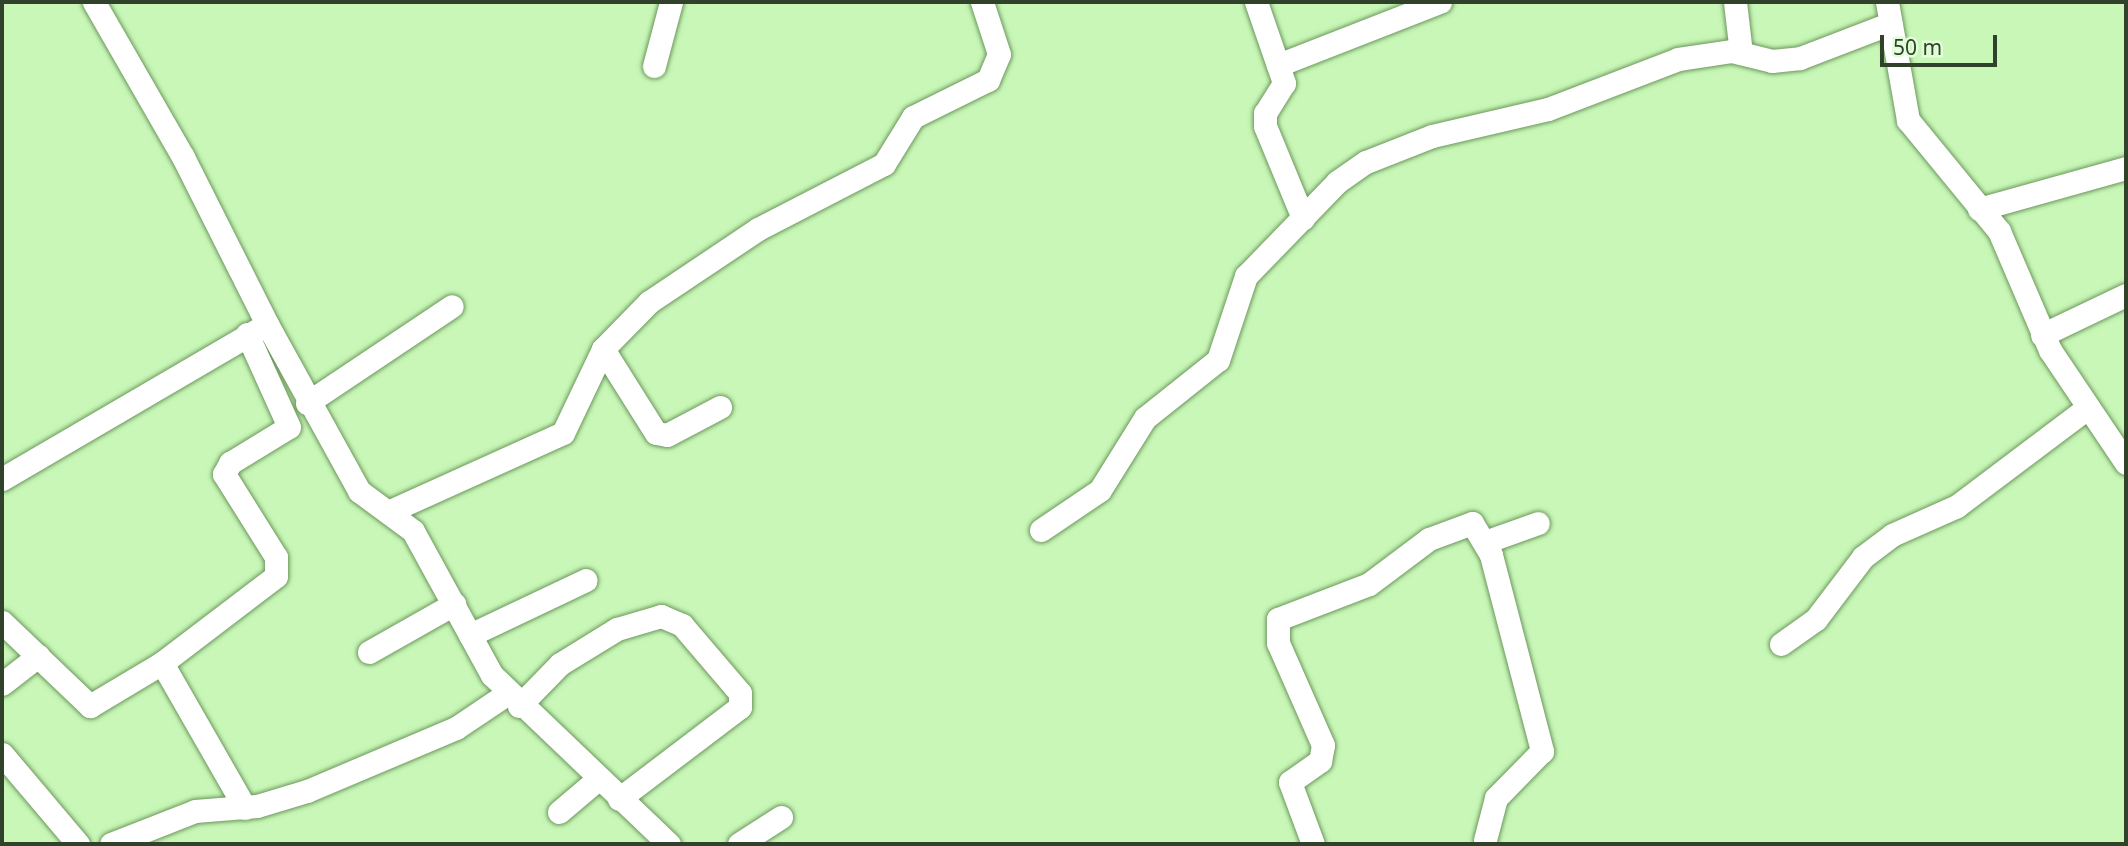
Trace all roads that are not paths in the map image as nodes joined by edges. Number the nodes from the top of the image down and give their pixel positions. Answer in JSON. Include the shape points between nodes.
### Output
{"nodes":[{"id":1,"x":94,"y":2,"type":"edge"},
{"id":2,"x":671,"y":2,"type":"edge"},
{"id":3,"x":982,"y":2,"type":"edge"},
{"id":4,"x":1256,"y":2,"type":"edge"},
{"id":5,"x":1440,"y":2,"type":"edge"},
{"id":6,"x":1735,"y":2,"type":"edge"},
{"id":7,"x":1889,"y":12,"type":"edge"},
{"id":8,"x":1741,"y":53,"type":"junction"},
{"id":9,"x":1279,"y":65,"type":"junction"},
{"id":10,"x":654,"y":66,"type":"dead end"},
{"id":11,"x":2126,"y":169,"type":"edge"},
{"id":12,"x":1979,"y":209,"type":"junction"},
{"id":13,"x":1303,"y":218,"type":"junction"},
{"id":14,"x":2126,"y":295,"type":"edge"},
{"id":15,"x":452,"y":306,"type":"dead end"},
{"id":16,"x":257,"y":329,"type":"junction"},
{"id":17,"x":2042,"y":335,"type":"junction"},
{"id":18,"x":603,"y":349,"type":"junction"},
{"id":19,"x":307,"y":403,"type":"junction"},
{"id":20,"x":720,"y":407,"type":"dead end"},
{"id":21,"x":2087,"y":408,"type":"junction"},
{"id":22,"x":2126,"y":460,"type":"edge"},
{"id":23,"x":2,"y":480,"type":"edge"},
{"id":24,"x":388,"y":512,"type":"junction"},
{"id":25,"x":1538,"y":523,"type":"dead end"},
{"id":26,"x":1041,"y":530,"type":"dead end"},
{"id":27,"x":1485,"y":542,"type":"junction"},
{"id":28,"x":586,"y":580,"type":"dead end"},
{"id":29,"x":454,"y":604,"type":"junction"},
{"id":30,"x":2,"y":622,"type":"edge"},
{"id":31,"x":470,"y":635,"type":"junction"},
{"id":32,"x":1781,"y":644,"type":"dead end"},
{"id":33,"x":369,"y":652,"type":"dead end"},
{"id":34,"x":38,"y":656,"type":"junction"},
{"id":35,"x":162,"y":663,"type":"junction"},
{"id":36,"x":2,"y":684,"type":"edge"},
{"id":37,"x":514,"y":700,"type":"junction"},
{"id":38,"x":2,"y":754,"type":"edge"},
{"id":39,"x":598,"y":779,"type":"junction"},
{"id":40,"x":620,"y":799,"type":"junction"},
{"id":41,"x":245,"y":808,"type":"junction"},
{"id":42,"x":559,"y":813,"type":"dead end"},
{"id":43,"x":781,"y":817,"type":"dead end"},
{"id":44,"x":1485,"y":843,"type":"edge"},
{"id":45,"x":78,"y":844,"type":"edge"},
{"id":46,"x":111,"y":844,"type":"edge"},
{"id":47,"x":669,"y":844,"type":"edge"},
{"id":48,"x":739,"y":844,"type":"edge"},
{"id":49,"x":1313,"y":844,"type":"edge"}],
"edges":[{"from":1,"to":16,"type":"street","via":[[183,157]]},
{"from":2,"to":10,"type":"street"},
{"from":3,"to":18,"type":"street","via":[[999,54],[988,79],[913,117],[884,164],[758,229],[665,289]]},
{"from":4,"to":9,"type":"street"},
{"from":5,"to":9,"type":"street"},
{"from":6,"to":8,"type":"street"},
{"from":7,"to":8,"type":"street","via":[[1800,58],[1772,61]]},
{"from":7,"to":12,"type":"street","via":[[1908,120]]},
{"from":8,"to":13,"type":"street","via":[[1678,59],[1548,109],[1386,151],[1337,182]]},
{"from":9,"to":13,"type":"street","via":[[1282,89],[1264,118]]},
{"from":11,"to":12,"type":"street"},
{"from":12,"to":17,"type":"street","via":[[2007,245]]},
{"from":13,"to":26,"type":"street","via":[[1246,276],[1218,360],[1145,418],[1100,490]]},
{"from":14,"to":17,"type":"street"},
{"from":15,"to":19,"type":"street"},
{"from":16,"to":19,"type":"street"},
{"from":16,"to":23,"type":"street"},
{"from":16,"to":35,"type":"street","via":[[289,427],[230,463],[224,474],[276,558],[279,573]]},
{"from":17,"to":21,"type":"street"},
{"from":18,"to":20,"type":"street","via":[[656,433],[667,435]]},
{"from":18,"to":24,"type":"street","via":[[564,433]]},
{"from":19,"to":24,"type":"street","via":[[359,491]]},
{"from":21,"to":22,"type":"street"},
{"from":21,"to":32,"type":"street","via":[[1957,506],[1892,536],[1863,557],[1816,619]]},
{"from":24,"to":29,"type":"street","via":[[413,531]]},
{"from":25,"to":27,"type":"street"},
{"from":27,"to":44,"type":"street","via":[[1534,703],[1542,751],[1496,798]]},
{"from":27,"to":49,"type":"street","via":[[1477,525],[1454,527],[1369,584],[1278,620],[1278,643],[1323,745],[1320,761],[1290,782]]},
{"from":28,"to":31,"type":"street"},
{"from":29,"to":31,"type":"street"},
{"from":29,"to":33,"type":"street"},
{"from":30,"to":34,"type":"street"},
{"from":31,"to":37,"type":"street"},
{"from":34,"to":35,"type":"street","via":[[86,706]]},
{"from":34,"to":36,"type":"street"},
{"from":35,"to":41,"type":"street"},
{"from":37,"to":39,"type":"street"},
{"from":37,"to":40,"type":"street","via":[[560,664],[617,629],[661,616],[682,625],[740,693],[740,708]]},
{"from":37,"to":41,"type":"street","via":[[387,760]]},
{"from":38,"to":45,"type":"street"},
{"from":39,"to":40,"type":"street"},
{"from":39,"to":42,"type":"street"},
{"from":40,"to":47,"type":"street"},
{"from":41,"to":46,"type":"street","via":[[195,811]]},
{"from":43,"to":48,"type":"street"}]}
